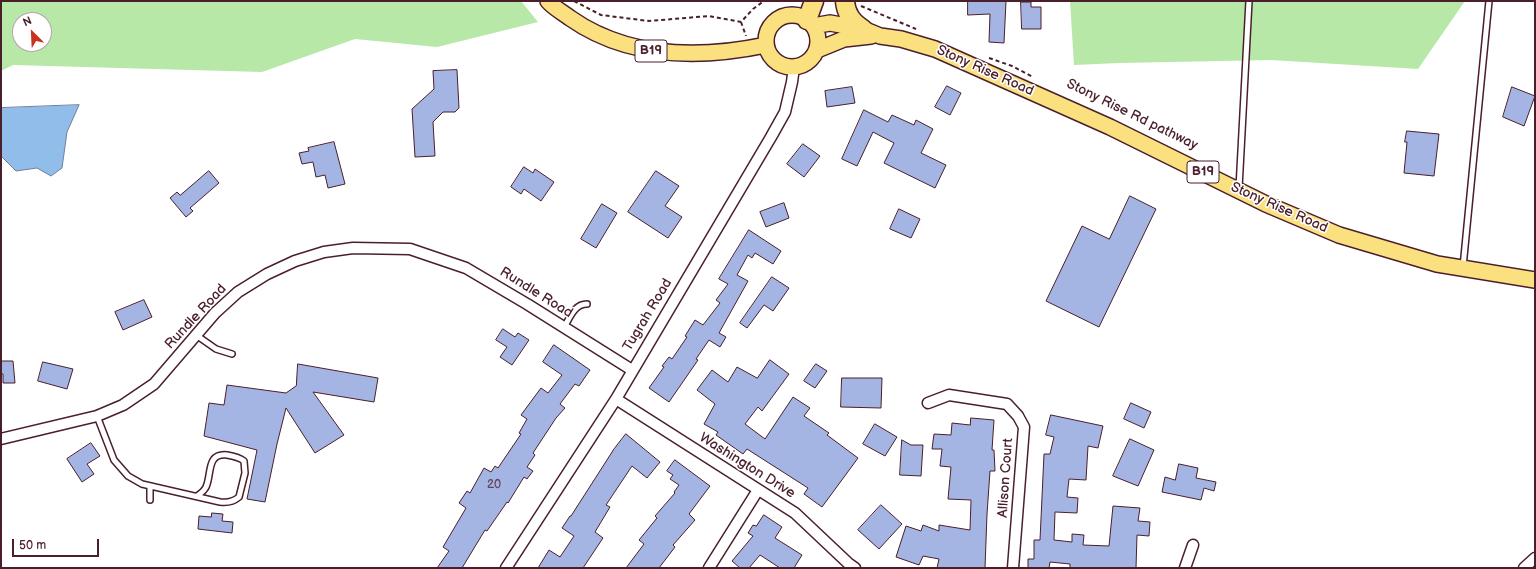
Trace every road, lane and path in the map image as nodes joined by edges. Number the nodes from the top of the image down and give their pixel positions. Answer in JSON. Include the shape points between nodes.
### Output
{"nodes":[{"id":1,"x":548,"y":1,"type":"edge"},
{"id":2,"x":574,"y":1,"type":"edge"},
{"id":3,"x":764,"y":1,"type":"edge"},
{"id":4,"x":814,"y":1,"type":"edge"},
{"id":5,"x":1249,"y":1,"type":"edge"},
{"id":6,"x":1489,"y":1,"type":"edge"},
{"id":7,"x":845,"y":3,"type":"edge"},
{"id":8,"x":810,"y":23,"type":"junction"},
{"id":9,"x":863,"y":29,"type":"junction"},
{"id":10,"x":917,"y":29,"type":"dead end"},
{"id":11,"x":880,"y":36,"type":"junction"},
{"id":12,"x":766,"y":45,"type":"junction"},
{"id":13,"x":817,"y":50,"type":"junction"},
{"id":14,"x":983,"y":55,"type":"dead end"},
{"id":15,"x":794,"y":67,"type":"junction"},
{"id":16,"x":1039,"y":80,"type":"dead end"},
{"id":17,"x":1239,"y":190,"type":"junction"},
{"id":18,"x":1463,"y":268,"type":"junction"},
{"id":19,"x":1535,"y":280,"type":"edge"},
{"id":20,"x":587,"y":304,"type":"dead end"},
{"id":21,"x":564,"y":327,"type":"junction"},
{"id":22,"x":196,"y":335,"type":"junction"},
{"id":23,"x":232,"y":354,"type":"dead end"},
{"id":24,"x":632,"y":370,"type":"junction"},
{"id":25,"x":616,"y":399,"type":"junction"},
{"id":26,"x":928,"y":403,"type":"dead end"},
{"id":27,"x":97,"y":416,"type":"junction"},
{"id":28,"x":1,"y":439,"type":"edge"},
{"id":29,"x":150,"y":486,"type":"junction"},
{"id":30,"x":758,"y":490,"type":"junction"},
{"id":31,"x":197,"y":496,"type":"junction"},
{"id":32,"x":150,"y":500,"type":"dead end"},
{"id":33,"x":1193,"y":545,"type":"dead end"},
{"id":34,"x":1535,"y":558,"type":"edge"},
{"id":35,"x":506,"y":568,"type":"edge"},
{"id":36,"x":709,"y":568,"type":"edge"},
{"id":37,"x":855,"y":568,"type":"edge"},
{"id":38,"x":1013,"y":568,"type":"edge"},
{"id":39,"x":1185,"y":568,"type":"edge"},
{"id":40,"x":1524,"y":568,"type":"edge"}],
"edges":[{"from":1,"to":12,"type":"main road","number":"B19","via":[[585,28],[619,44],[654,51],[690,54],[741,50]]},
{"from":2,"to":3,"type":"path","via":[[601,15],[649,21],[709,16],[741,22]]},
{"from":4,"to":8,"type":"highway"},
{"from":5,"to":17,"type":"lane"},
{"from":6,"to":18,"type":"lane"},
{"from":7,"to":9,"type":"highway","via":[[853,22]]},
{"from":7,"to":10,"type":"path","via":[[861,6]]},
{"from":8,"to":9,"type":"main road","name":"Stony Rise Road","number":"B19","via":[[830,23]]},
{"from":8,"to":12,"type":"main road","number":"B19","via":[[794,15],[780,18],[770,27]]},
{"from":8,"to":13,"type":"main road","via":[[818,38]]},
{"from":9,"to":11,"type":"main road","name":"Stony Rise Road","number":"B19"},
{"from":11,"to":13,"type":"main road","name":"Stony Rise Road","number":"B19","via":[[844,39]]},
{"from":11,"to":17,"type":"main road","name":"Stony Rise Road","number":"B19","via":[[935,49],[1110,127]]},
{"from":12,"to":15,"type":"main road","via":[[777,63]]},
{"from":13,"to":15,"type":"main road","number":"B19","via":[[808,62]]},
{"from":14,"to":16,"type":"path"},
{"from":15,"to":24,"type":"street","name":"Tugrah Road","via":[[785,112]]},
{"from":17,"to":18,"type":"main road","name":"Stony Rise Road","number":"B19","via":[[1339,235],[1437,264]]},
{"from":18,"to":19,"type":"main road","name":"Stony Rise Road","number":"B19"},
{"from":20,"to":21,"type":"lane","via":[[577,307]]},
{"from":21,"to":22,"type":"street","name":"Rundle Road","via":[[466,268],[410,249],[353,248],[316,254],[267,274],[238,292]]},
{"from":21,"to":24,"type":"street","name":"Rundle Road"},
{"from":22,"to":23,"type":"lane","via":[[216,349]]},
{"from":22,"to":27,"type":"street","name":"Rundle Road","via":[[154,384],[123,405]]},
{"from":24,"to":25,"type":"street","name":"Tugrah Road"},
{"from":25,"to":30,"type":"street","name":"Washington Drive"},
{"from":25,"to":35,"type":"street","name":"Tugrah Road"},
{"from":26,"to":38,"type":"street","name":"Allison Court","via":[[949,396],[1007,404],[1018,416],[1024,428]]},
{"from":27,"to":28,"type":"street","name":"Rundle Road"},
{"from":27,"to":29,"type":"lane","via":[[110,451],[120,468],[128,476]]},
{"from":29,"to":31,"type":"lane"},
{"from":29,"to":32,"type":"lane"},
{"from":30,"to":36,"type":"street"},
{"from":30,"to":37,"type":"street","name":"Washington Drive","via":[[795,513]]},
{"from":31,"to":31,"type":"lane","via":[[206,486],[214,458],[224,455],[238,457],[244,461],[244,473],[236,499],[226,503]]},
{"from":33,"to":39,"type":"street"},
{"from":34,"to":40,"type":"street"}]}
